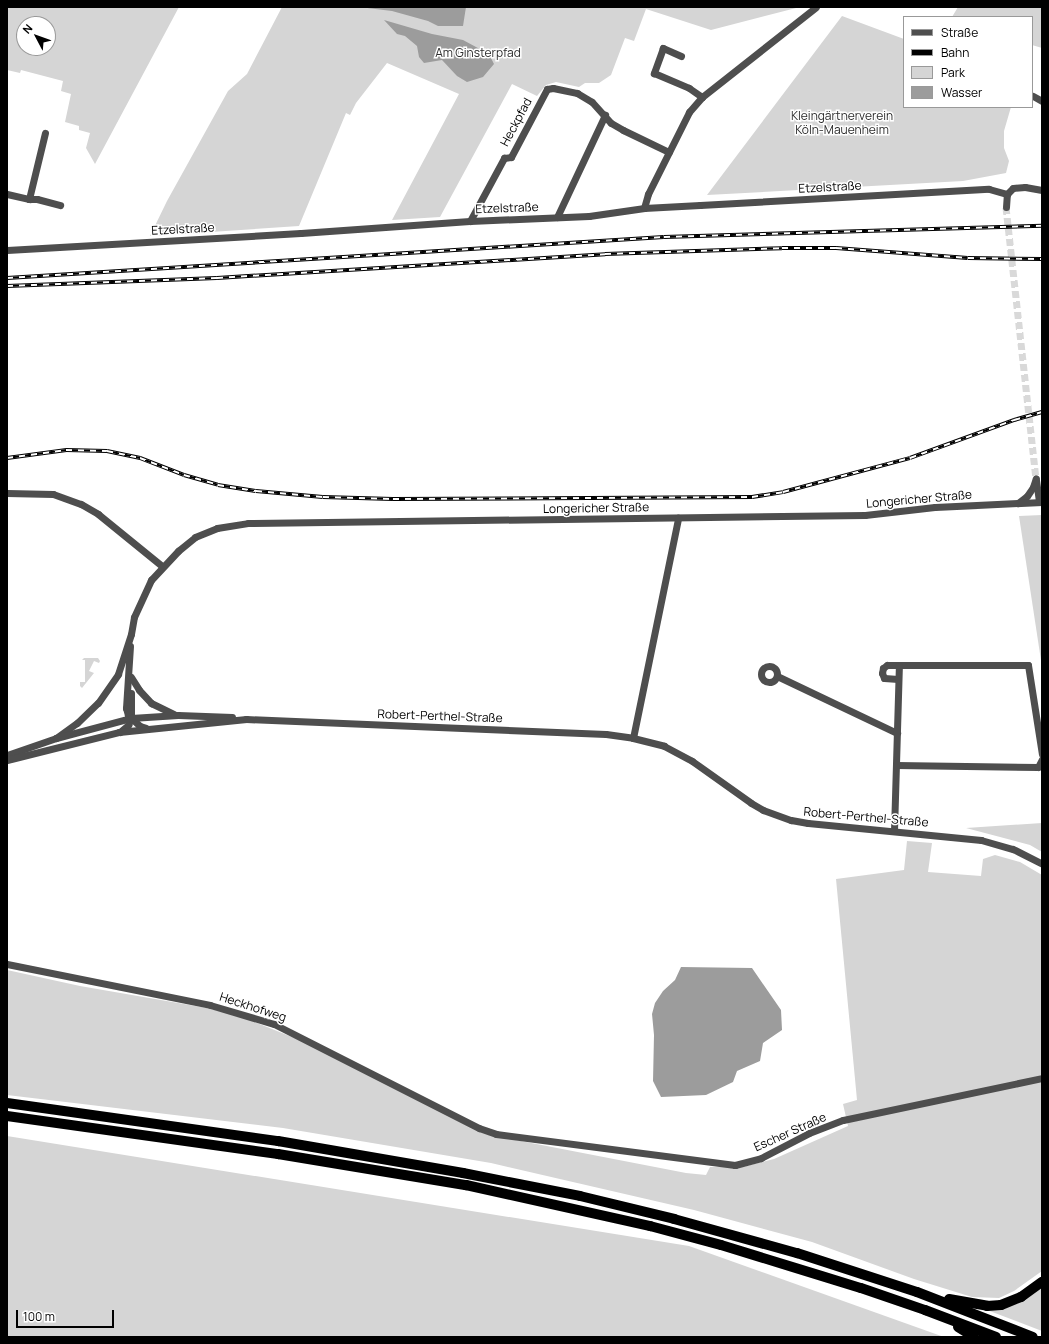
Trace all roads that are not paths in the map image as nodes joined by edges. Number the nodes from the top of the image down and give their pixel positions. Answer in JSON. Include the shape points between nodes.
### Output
{"nodes":[{"id":1,"x":816,"y":7,"type":"edge"},
{"id":2,"x":681,"y":56,"type":"dead end"},
{"id":3,"x":1033,"y":96,"type":"dead end"},
{"id":4,"x":702,"y":98,"type":"junction"},
{"id":5,"x":1042,"y":101,"type":"edge"},
{"id":6,"x":605,"y":115,"type":"junction"},
{"id":7,"x":45,"y":133,"type":"dead end"},
{"id":8,"x":668,"y":152,"type":"junction"},
{"id":9,"x":1042,"y":190,"type":"edge"},
{"id":10,"x":7,"y":194,"type":"edge"},
{"id":11,"x":1006,"y":194,"type":"junction"},
{"id":12,"x":29,"y":200,"type":"junction"},
{"id":13,"x":60,"y":205,"type":"dead end"},
{"id":14,"x":1006,"y":207,"type":"tunnel mouth"},
{"id":15,"x":644,"y":208,"type":"junction"},
{"id":16,"x":557,"y":217,"type":"junction"},
{"id":17,"x":470,"y":220,"type":"junction"},
{"id":18,"x":7,"y":250,"type":"edge"},
{"id":19,"x":7,"y":493,"type":"edge"},
{"id":20,"x":1040,"y":502,"type":"edge"},
{"id":21,"x":1017,"y":503,"type":"junction"},
{"id":22,"x":678,"y":518,"type":"junction"},
{"id":23,"x":162,"y":566,"type":"junction"},
{"id":24,"x":131,"y":634,"type":"junction"},
{"id":25,"x":899,"y":666,"type":"junction"},
{"id":26,"x":129,"y":667,"type":"junction"},
{"id":27,"x":777,"y":676,"type":"dead end"},
{"id":28,"x":131,"y":677,"type":"junction"},
{"id":29,"x":898,"y":679,"type":"junction"},
{"id":30,"x":178,"y":715,"type":"junction"},
{"id":31,"x":131,"y":718,"type":"junction"},
{"id":32,"x":246,"y":719,"type":"junction"},
{"id":33,"x":149,"y":729,"type":"junction"},
{"id":34,"x":119,"y":732,"type":"junction"},
{"id":35,"x":897,"y":733,"type":"junction"},
{"id":36,"x":56,"y":738,"type":"junction"},
{"id":37,"x":633,"y":738,"type":"junction"},
{"id":38,"x":1042,"y":754,"type":"edge"},
{"id":39,"x":7,"y":755,"type":"edge"},
{"id":40,"x":7,"y":760,"type":"edge"},
{"id":41,"x":1042,"y":760,"type":"edge"},
{"id":42,"x":896,"y":765,"type":"junction"},
{"id":43,"x":894,"y":831,"type":"junction"},
{"id":44,"x":1042,"y":864,"type":"edge"},
{"id":45,"x":7,"y":964,"type":"edge"},
{"id":46,"x":1042,"y":1078,"type":"edge"},
{"id":47,"x":7,"y":1103,"type":"edge"},
{"id":48,"x":7,"y":1116,"type":"edge"},
{"id":49,"x":496,"y":1134,"type":"joint"},
{"id":50,"x":1042,"y":1282,"type":"edge"},
{"id":51,"x":917,"y":1292,"type":"junction"},
{"id":52,"x":949,"y":1319,"type":"junction"},
{"id":53,"x":974,"y":1337,"type":"edge"},
{"id":54,"x":996,"y":1337,"type":"edge"},
{"id":55,"x":1033,"y":1337,"type":"edge"}],
"edges":[{"from":1,"to":4,"type":"street"},
{"from":2,"to":4,"type":"street","via":[[663,48],[654,73],[689,88]]},
{"from":3,"to":5,"type":"street"},
{"from":4,"to":8,"type":"street","via":[[689,112]]},
{"from":6,"to":8,"type":"street","name":"Heckpfad","via":[[611,123]]},
{"from":6,"to":16,"type":"street"},
{"from":6,"to":17,"type":"street","name":"Heckpfad","via":[[592,102],[577,94],[547,89],[511,156],[504,158]]},
{"from":7,"to":12,"type":"street"},
{"from":8,"to":15,"type":"street"},
{"from":9,"to":11,"type":"street","via":[[1017,187]]},
{"from":10,"to":12,"type":"street"},
{"from":11,"to":14,"type":"street"},
{"from":11,"to":15,"type":"street","name":"Etzelstraße","via":[[990,189]]},
{"from":12,"to":13,"type":"street","via":[[37,199]]},
{"from":15,"to":16,"type":"street","name":"Etzelstraße","via":[[589,216]]},
{"from":16,"to":17,"type":"street","name":"Etzelstraße"},
{"from":17,"to":18,"type":"street","name":"Etzelstraße","via":[[301,233]]},
{"from":19,"to":23,"type":"street","via":[[53,494],[81,504],[98,514]]},
{"from":20,"to":21,"type":"street","name":"Longericher Straße"},
{"from":20,"to":21,"type":"street","via":[[1036,478],[1030,491]]},
{"from":21,"to":22,"type":"street","name":"Longericher Straße","via":[[935,507],[865,515]]},
{"from":22,"to":23,"type":"street","name":"Longericher Straße","via":[[248,523],[217,528],[195,538]]},
{"from":22,"to":37,"type":"street"},
{"from":23,"to":24,"type":"street","name":"Longericher Straße","via":[[142,598],[134,617]]},
{"from":24,"to":26,"type":"street","name":"Longericher Straße"},
{"from":24,"to":36,"type":"street","name":"Longericher Straße","via":[[118,674],[98,703],[77,724]]},
{"from":25,"to":29,"type":"street"},
{"from":25,"to":29,"type":"street","via":[[887,665],[882,673],[886,679]]},
{"from":25,"to":38,"type":"street","via":[[1028,665]]},
{"from":26,"to":28,"type":"street","name":"Longericher Straße"},
{"from":26,"to":31,"type":"street","name":"Longericher Straße","via":[[126,708]]},
{"from":27,"to":35,"type":"street"},
{"from":28,"to":30,"type":"street","name":"Longericher Straße","via":[[150,703]]},
{"from":28,"to":31,"type":"street","name":"Longericher Straße"},
{"from":29,"to":35,"type":"street"},
{"from":30,"to":31,"type":"street","name":"Robert-Perthel-Straße"},
{"from":30,"to":32,"type":"street","name":"Robert-Perthel-Straße"},
{"from":31,"to":33,"type":"street","via":[[140,726]]},
{"from":31,"to":34,"type":"street","via":[[128,725]]},
{"from":31,"to":36,"type":"street","name":"Robert-Perthel-Straße"},
{"from":32,"to":33,"type":"street","name":"Robert-Perthel-Straße"},
{"from":32,"to":37,"type":"street","name":"Robert-Perthel-Straße","via":[[606,734]]},
{"from":33,"to":34,"type":"street","name":"Robert-Perthel-Straße"},
{"from":34,"to":40,"type":"street","name":"Robert-Perthel-Straße"},
{"from":35,"to":42,"type":"street"},
{"from":36,"to":39,"type":"street","name":"Robert-Perthel-Straße"},
{"from":37,"to":43,"type":"street","name":"Robert-Perthel-Straße","via":[[664,746],[678,753],[711,773],[752,804],[780,816],[808,823]]},
{"from":41,"to":42,"type":"street","via":[[1038,767]]},
{"from":42,"to":43,"type":"street"},
{"from":43,"to":44,"type":"street","name":"Robert-Perthel-Straße","via":[[981,840],[1013,849]]},
{"from":45,"to":49,"type":"street","name":"Heckhofweg","via":[[210,1005],[274,1024],[479,1128]]},
{"from":46,"to":49,"type":"street","name":"Escher Straße","via":[[843,1120],[809,1133],[761,1158],[734,1165]]},
{"from":47,"to":51,"type":"highway","via":[[278,1141],[580,1196],[725,1233]]},
{"from":48,"to":52,"type":"highway","via":[[278,1154],[466,1185],[650,1226],[721,1245],[860,1288]]},
{"from":50,"to":51,"type":"highway","via":[[1011,1302],[987,1306]]},
{"from":51,"to":55,"type":"highway"},
{"from":52,"to":53,"type":"highway"},
{"from":52,"to":54,"type":"highway"}]}
